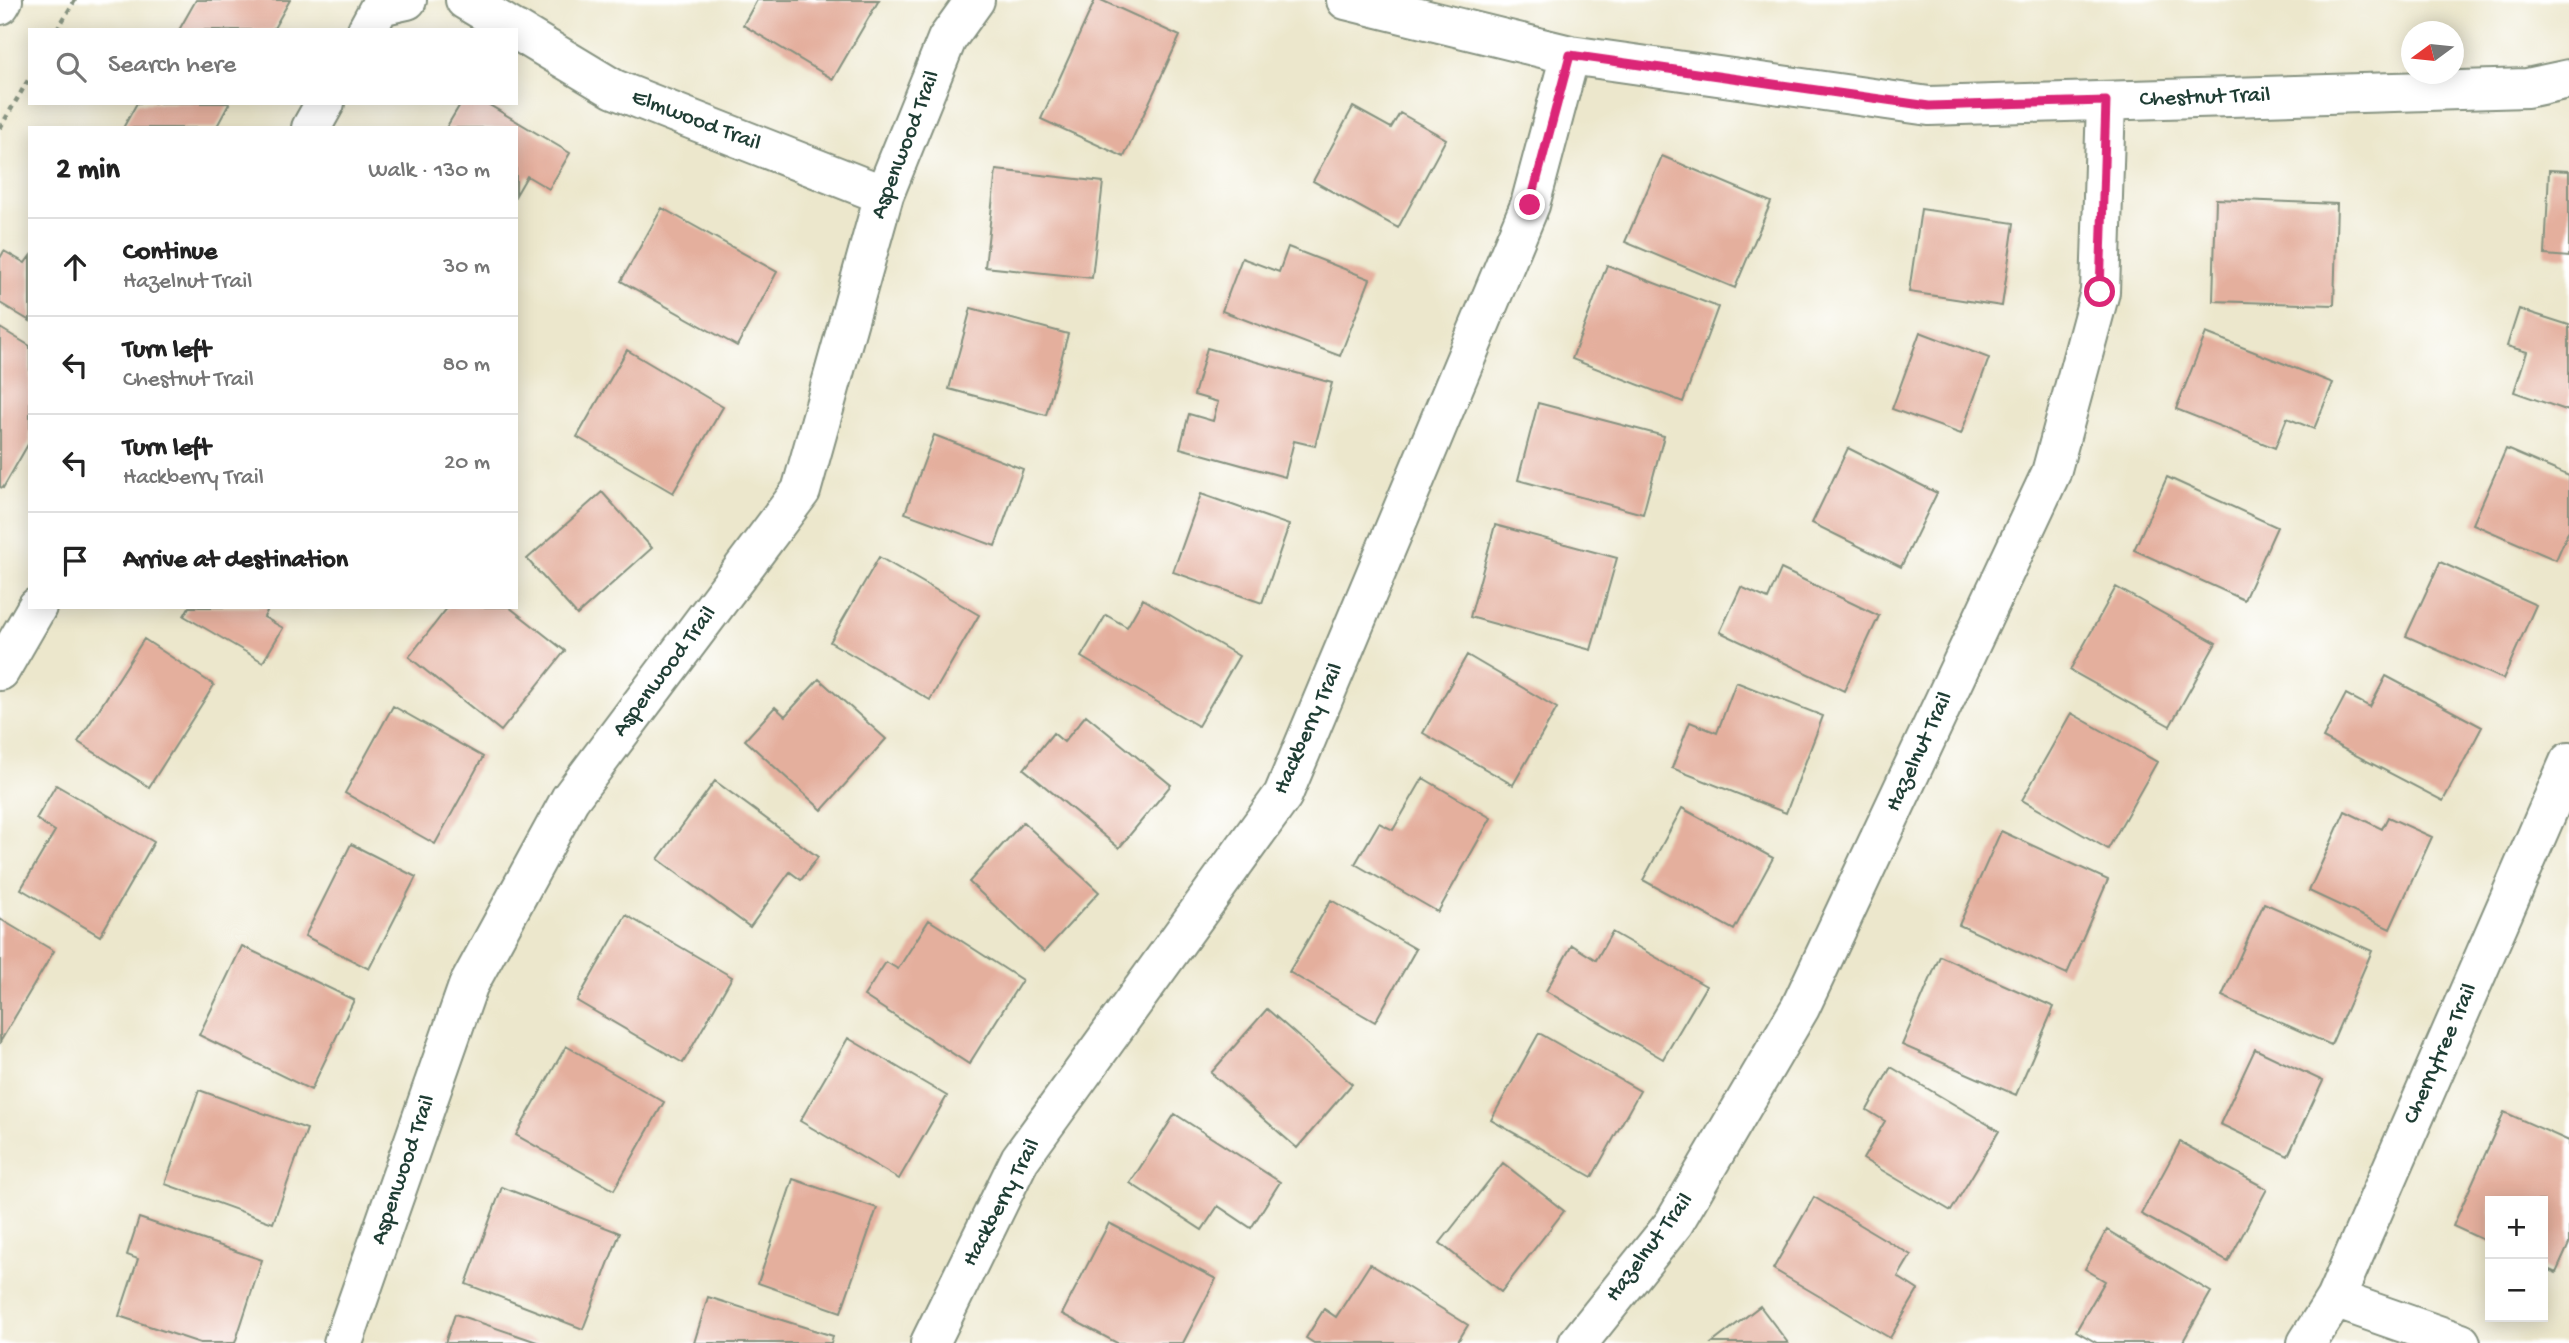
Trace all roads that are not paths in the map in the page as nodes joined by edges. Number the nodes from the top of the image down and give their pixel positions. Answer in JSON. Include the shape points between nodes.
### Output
{"nodes":[{"id":1,"x":3,"y":0,"type":"edge"},
{"id":2,"x":407,"y":0,"type":"edge"},
{"id":3,"x":465,"y":0,"type":"edge"},
{"id":4,"x":975,"y":0,"type":"edge"},
{"id":5,"x":1346,"y":0,"type":"edge"},
{"id":6,"x":0,"y":5,"type":"edge"},
{"id":7,"x":368,"y":28,"type":"edge"},
{"id":8,"x":513,"y":28,"type":"edge"},
{"id":9,"x":518,"y":31,"type":"edge"},
{"id":10,"x":1570,"y":55,"type":"junction"},
{"id":11,"x":2569,"y":79,"type":"edge"},
{"id":12,"x":2106,"y":101,"type":"junction"},
{"id":13,"x":324,"y":105,"type":"edge"},
{"id":14,"x":312,"y":126,"type":"edge"},
{"id":15,"x":884,"y":195,"type":"junction"},
{"id":16,"x":36,"y":609,"type":"edge"},
{"id":17,"x":0,"y":671,"type":"edge"},
{"id":18,"x":2569,"y":762,"type":"edge"},
{"id":19,"x":2335,"y":1299,"type":"junction"},
{"id":20,"x":344,"y":1343,"type":"edge"},
{"id":21,"x":930,"y":1343,"type":"edge"},
{"id":22,"x":1578,"y":1343,"type":"edge"},
{"id":23,"x":2307,"y":1343,"type":"edge"},
{"id":24,"x":2461,"y":1343,"type":"edge"}],
"edges":[{"from":1,"to":6,"type":"street"},
{"from":2,"to":7,"type":"street","via":[[380,6]]},
{"from":3,"to":8,"type":"street","name":"Elmwood Trail"},
{"from":4,"to":15,"type":"street","name":"Aspenwood Trail","via":[[947,39]]},
{"from":5,"to":10,"type":"street","name":"Chestnut Trail"},
{"from":9,"to":15,"type":"street","name":"Elmwood Trail","via":[[614,89]]},
{"from":10,"to":12,"type":"street","name":"Chestnut Trail","via":[[1929,106]]},
{"from":10,"to":21,"type":"street","name":"Hackberry Trail","via":[[1530,205],[1283,795],[1020,1159]]},
{"from":11,"to":12,"type":"street","name":"Chestnut Trail","via":[[2527,88]]},
{"from":12,"to":22,"type":"street","name":"Hazelnut Trail","via":[[2100,292],[2052,473],[1800,1008],[1674,1223]]},
{"from":13,"to":14,"type":"street"},
{"from":15,"to":20,"type":"street","name":"Aspenwood Trail","via":[[801,491],[570,799],[468,986]]},
{"from":16,"to":17,"type":"street"},
{"from":18,"to":19,"type":"street","name":"Cherrytree Trail"},
{"from":19,"to":23,"type":"street","name":"Cherrytree Trail"},
{"from":19,"to":24,"type":"street"}]}
